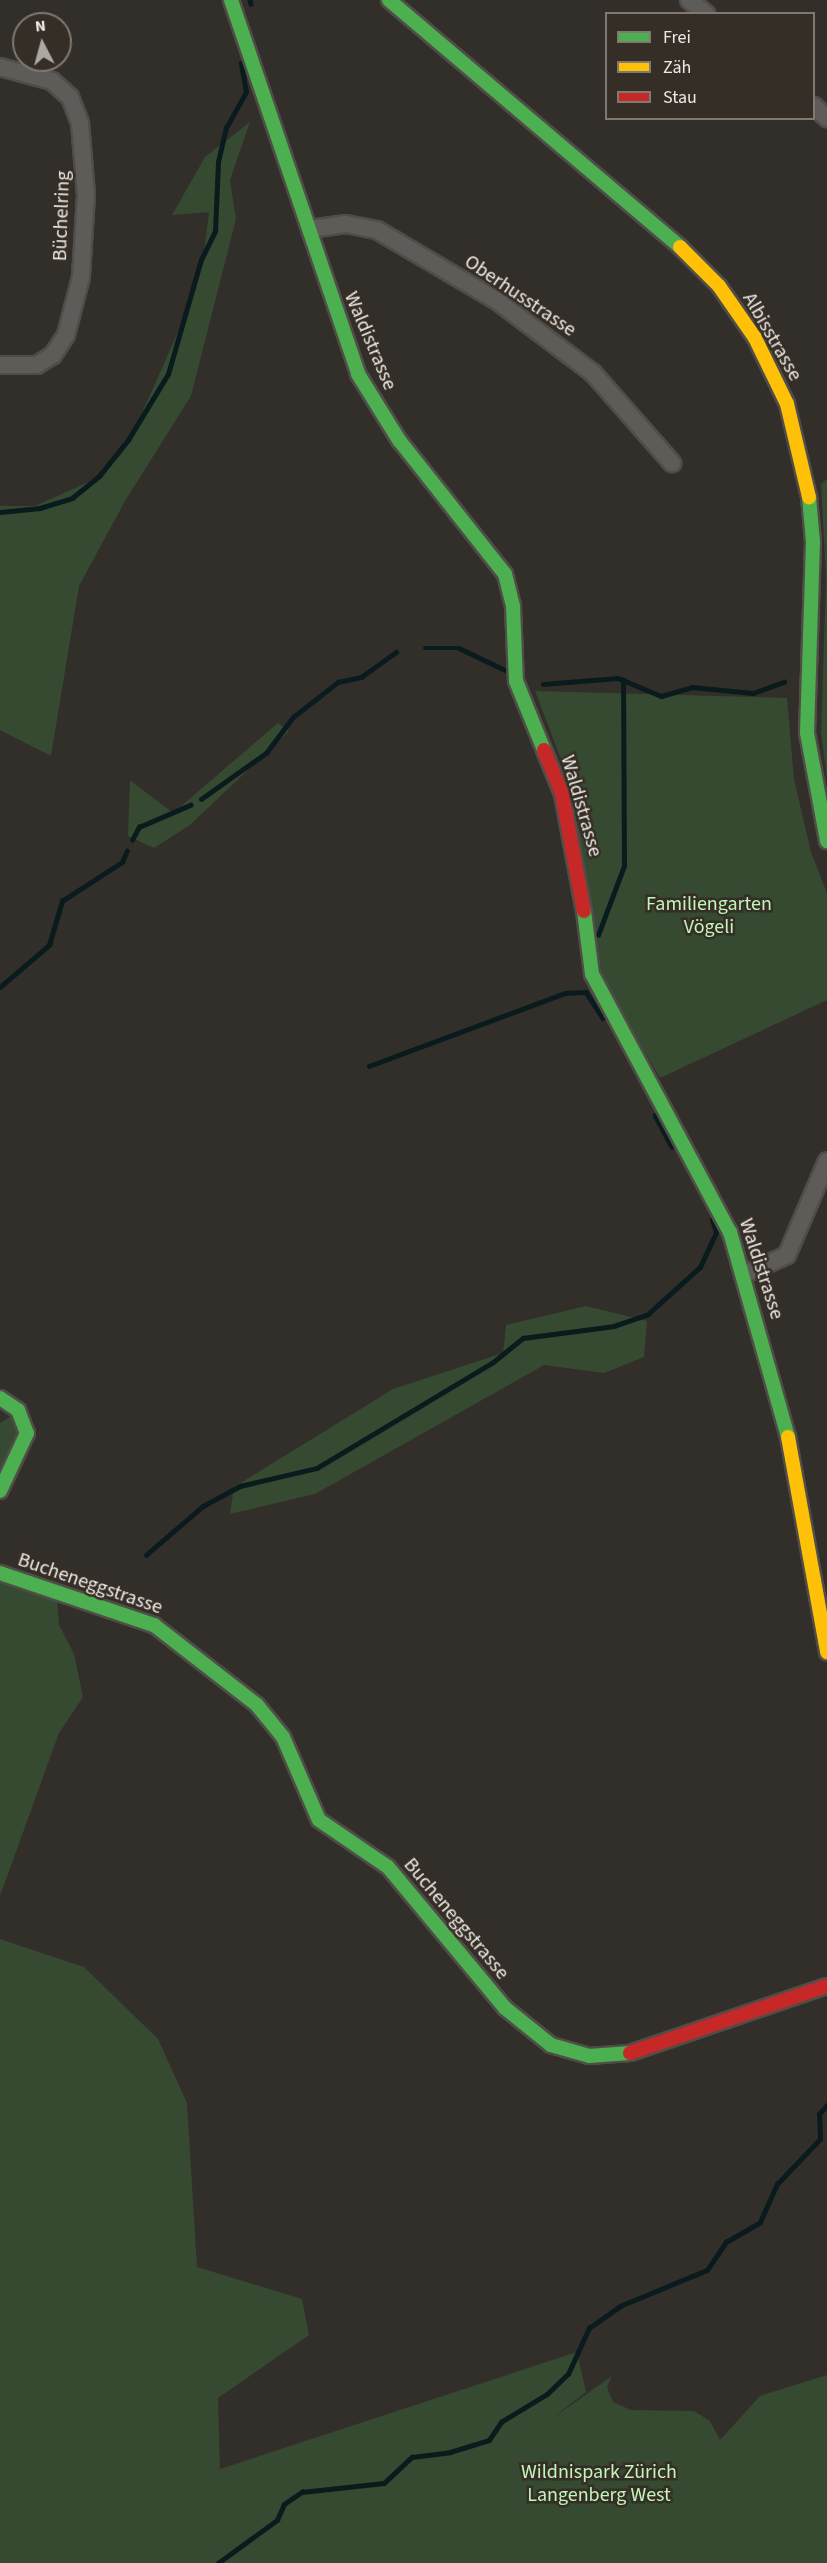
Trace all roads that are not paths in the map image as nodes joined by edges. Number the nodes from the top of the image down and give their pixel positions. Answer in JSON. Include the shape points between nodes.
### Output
{"nodes":[{"id":1,"x":231,"y":0,"type":"edge"},
{"id":2,"x":389,"y":0,"type":"edge"},
{"id":3,"x":689,"y":0,"type":"edge"},
{"id":4,"x":703,"y":12,"type":"edge"},
{"id":5,"x":0,"y":67,"type":"edge"},
{"id":6,"x":815,"y":108,"type":"edge"},
{"id":7,"x":827,"y":118,"type":"edge"},
{"id":8,"x":310,"y":229,"type":"junction"},
{"id":9,"x":0,"y":365,"type":"edge"},
{"id":10,"x":672,"y":463,"type":"dead end"},
{"id":11,"x":827,"y":841,"type":"edge"},
{"id":12,"x":827,"y":1161,"type":"edge"},
{"id":13,"x":743,"y":1275,"type":"junction"},
{"id":14,"x":0,"y":1398,"type":"edge"},
{"id":15,"x":0,"y":1491,"type":"edge"},
{"id":16,"x":0,"y":1573,"type":"edge"},
{"id":17,"x":827,"y":1652,"type":"edge"},
{"id":18,"x":827,"y":1986,"type":"edge"}],
"edges":[{"from":1,"to":8,"type":"street","name":"Waldistrasse"},
{"from":2,"to":11,"type":"street","name":"Albisstrasse","via":[[660,227],[719,286],[755,338],[787,404],[808,484],[813,542],[807,733]]},
{"from":3,"to":4,"type":"street"},
{"from":5,"to":9,"type":"street","name":"Büchelring","via":[[52,81],[70,97],[80,123],[86,195],[81,277],[66,335],[53,355],[37,365]]},
{"from":6,"to":7,"type":"street"},
{"from":8,"to":10,"type":"street","name":"Oberhusstrasse","via":[[346,224],[377,230],[496,300],[592,373]]},
{"from":8,"to":13,"type":"street","name":"Waldistrasse","via":[[342,333],[378,409],[505,574],[513,607],[516,681],[562,794],[581,883],[592,974],[698,1164],[730,1232]]},
{"from":12,"to":13,"type":"street","via":[[787,1255]]},
{"from":13,"to":17,"type":"street","name":"Waldistrasse","via":[[782,1405]]},
{"from":14,"to":15,"type":"street","via":[[18,1410],[27,1433],[23,1450]]},
{"from":16,"to":18,"type":"street","name":"Bucheneggstrasse","via":[[154,1625],[257,1705],[283,1737],[319,1820],[397,1875],[506,2008],[551,2045],[589,2056],[637,2052],[763,2004]]}]}
